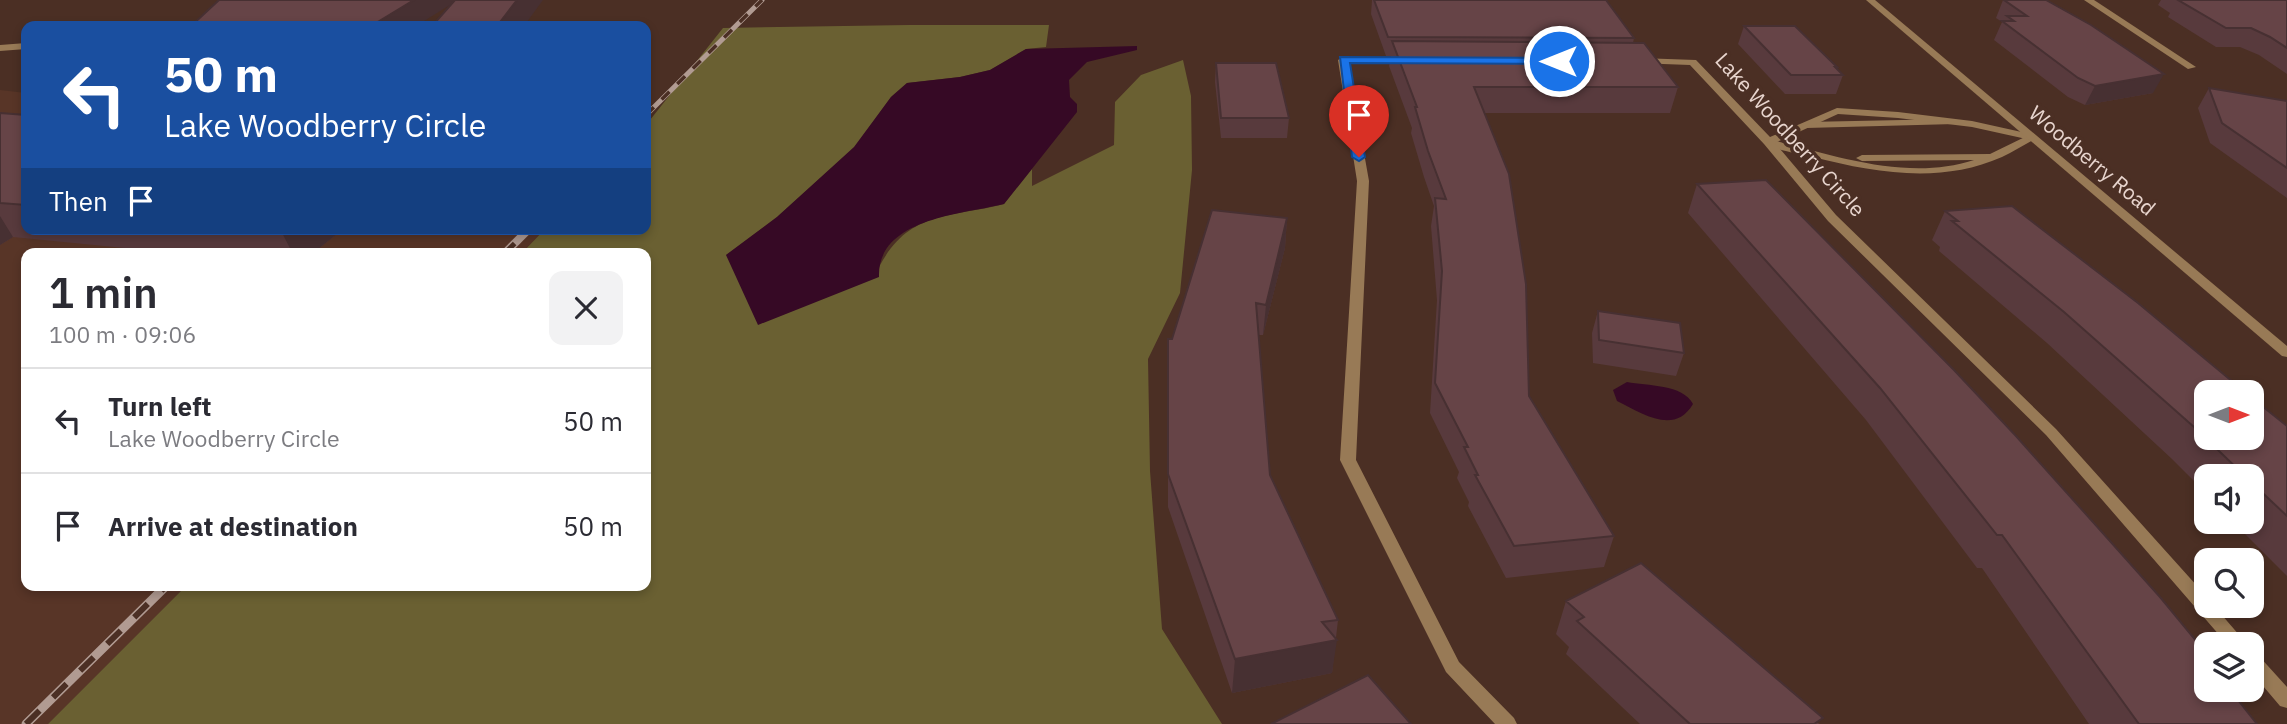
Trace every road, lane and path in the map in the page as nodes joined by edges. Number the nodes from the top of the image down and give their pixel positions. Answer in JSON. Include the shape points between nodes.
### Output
{"nodes":[{"id":1,"x":1870,"y":0,"type":"edge"},
{"id":2,"x":2088,"y":0,"type":"edge"},
{"id":3,"x":21,"y":46,"type":"edge"},
{"id":4,"x":0,"y":48,"type":"edge"},
{"id":5,"x":1427,"y":60,"type":"edge"},
{"id":6,"x":1623,"y":61,"type":"edge"},
{"id":7,"x":2191,"y":67,"type":"dead end"},
{"id":8,"x":2031,"y":137,"type":"junction"},
{"id":9,"x":1769,"y":142,"type":"junction"},
{"id":10,"x":2287,"y":353,"type":"edge"},
{"id":11,"x":2227,"y":632,"type":"edge"},
{"id":12,"x":2264,"y":674,"type":"edge"},
{"id":13,"x":2287,"y":700,"type":"edge"},
{"id":14,"x":1507,"y":724,"type":"edge"}],
"edges":[{"from":1,"to":8,"type":"street","name":"Woodberry Road"},
{"from":2,"to":7,"type":"street"},
{"from":3,"to":4,"type":"street"},
{"from":5,"to":14,"type":"street","via":[[1343,60],[1363,181],[1348,460],[1452,667]]},
{"from":6,"to":9,"type":"street","name":"Lake Woodberry Circle","via":[[1693,62]]},
{"from":8,"to":9,"type":"street","via":[[1952,122],[1807,125]]},
{"from":8,"to":9,"type":"street","via":[[1997,156],[1953,170],[1912,173]]},
{"from":8,"to":10,"type":"street","name":"Woodberry Road"},
{"from":9,"to":11,"type":"street","name":"Lake Woodberry Circle","via":[[1832,218],[2051,432]]},
{"from":12,"to":13,"type":"street"}]}
